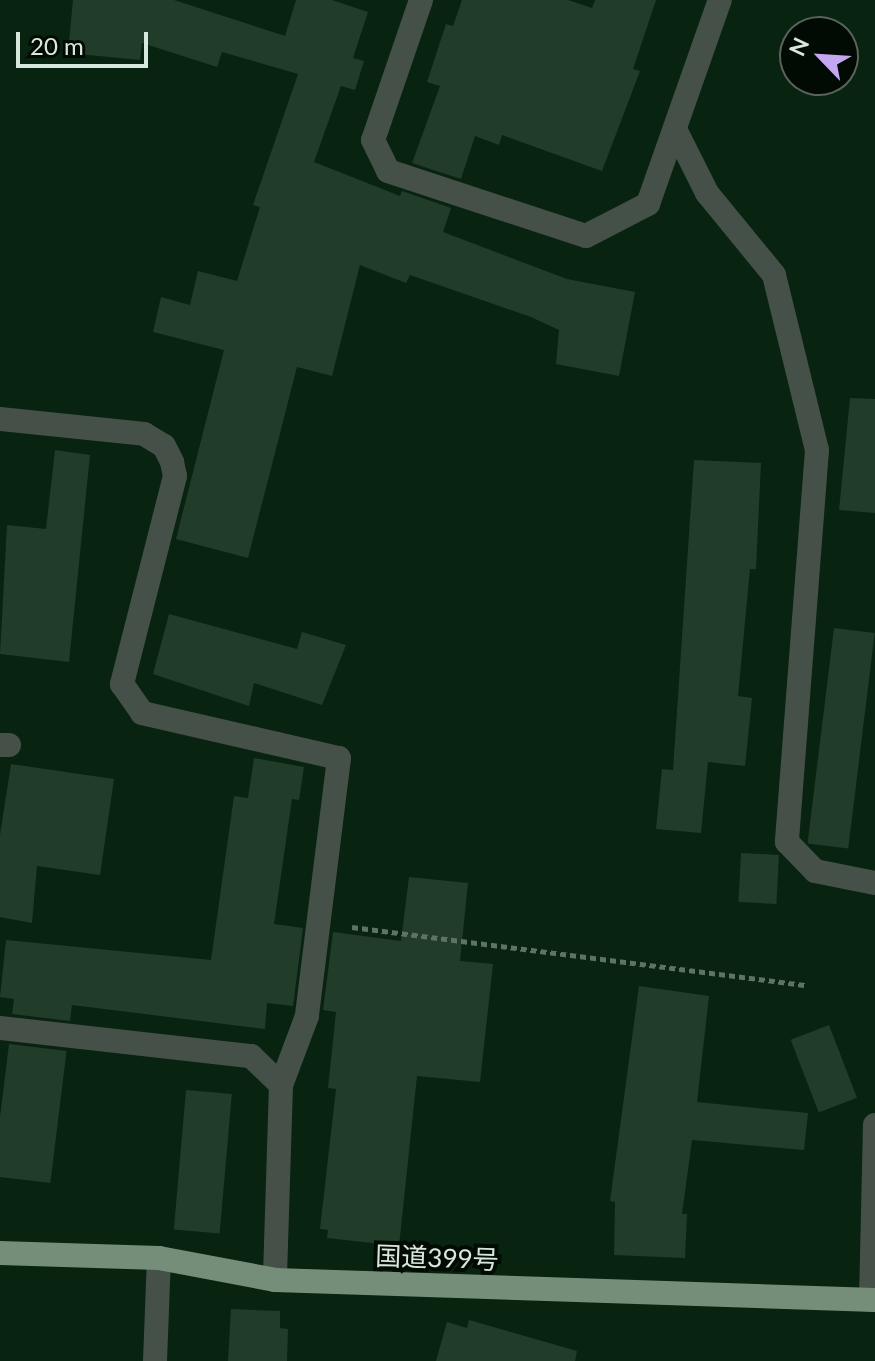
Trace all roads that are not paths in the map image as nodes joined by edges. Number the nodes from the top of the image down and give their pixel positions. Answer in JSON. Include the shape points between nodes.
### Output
{"nodes":[{"id":1,"x":421,"y":0,"type":"edge"},
{"id":2,"x":720,"y":0,"type":"edge"},
{"id":3,"x":675,"y":129,"type":"junction"},
{"id":4,"x":0,"y":419,"type":"edge"},
{"id":5,"x":875,"y":883,"type":"edge"},
{"id":6,"x":0,"y":1028,"type":"edge"},
{"id":7,"x":281,"y":1085,"type":"junction"},
{"id":8,"x":875,"y":1125,"type":"edge"},
{"id":9,"x":0,"y":1253,"type":"edge"},
{"id":10,"x":159,"y":1258,"type":"junction"},
{"id":11,"x":275,"y":1280,"type":"junction"},
{"id":12,"x":873,"y":1300,"type":"edge"},
{"id":13,"x":155,"y":1361,"type":"edge"}],
"edges":[{"from":1,"to":3,"type":"street","via":[[373,140],[388,171],[586,236],[648,204]]},
{"from":2,"to":3,"type":"street"},
{"from":3,"to":5,"type":"street","via":[[707,193],[774,275],[817,450],[787,842],[815,871]]},
{"from":4,"to":7,"type":"street","via":[[144,434],[164,446],[175,476],[122,684],[142,713],[339,758],[307,1016]]},
{"from":6,"to":7,"type":"street","via":[[251,1056]]},
{"from":7,"to":11,"type":"street"},
{"from":8,"to":12,"type":"street"},
{"from":9,"to":10,"type":"highway","name":"国道399号"},
{"from":10,"to":11,"type":"highway","name":"国道399号"},
{"from":10,"to":13,"type":"street"},
{"from":11,"to":12,"type":"highway","name":"国道399号"}]}
